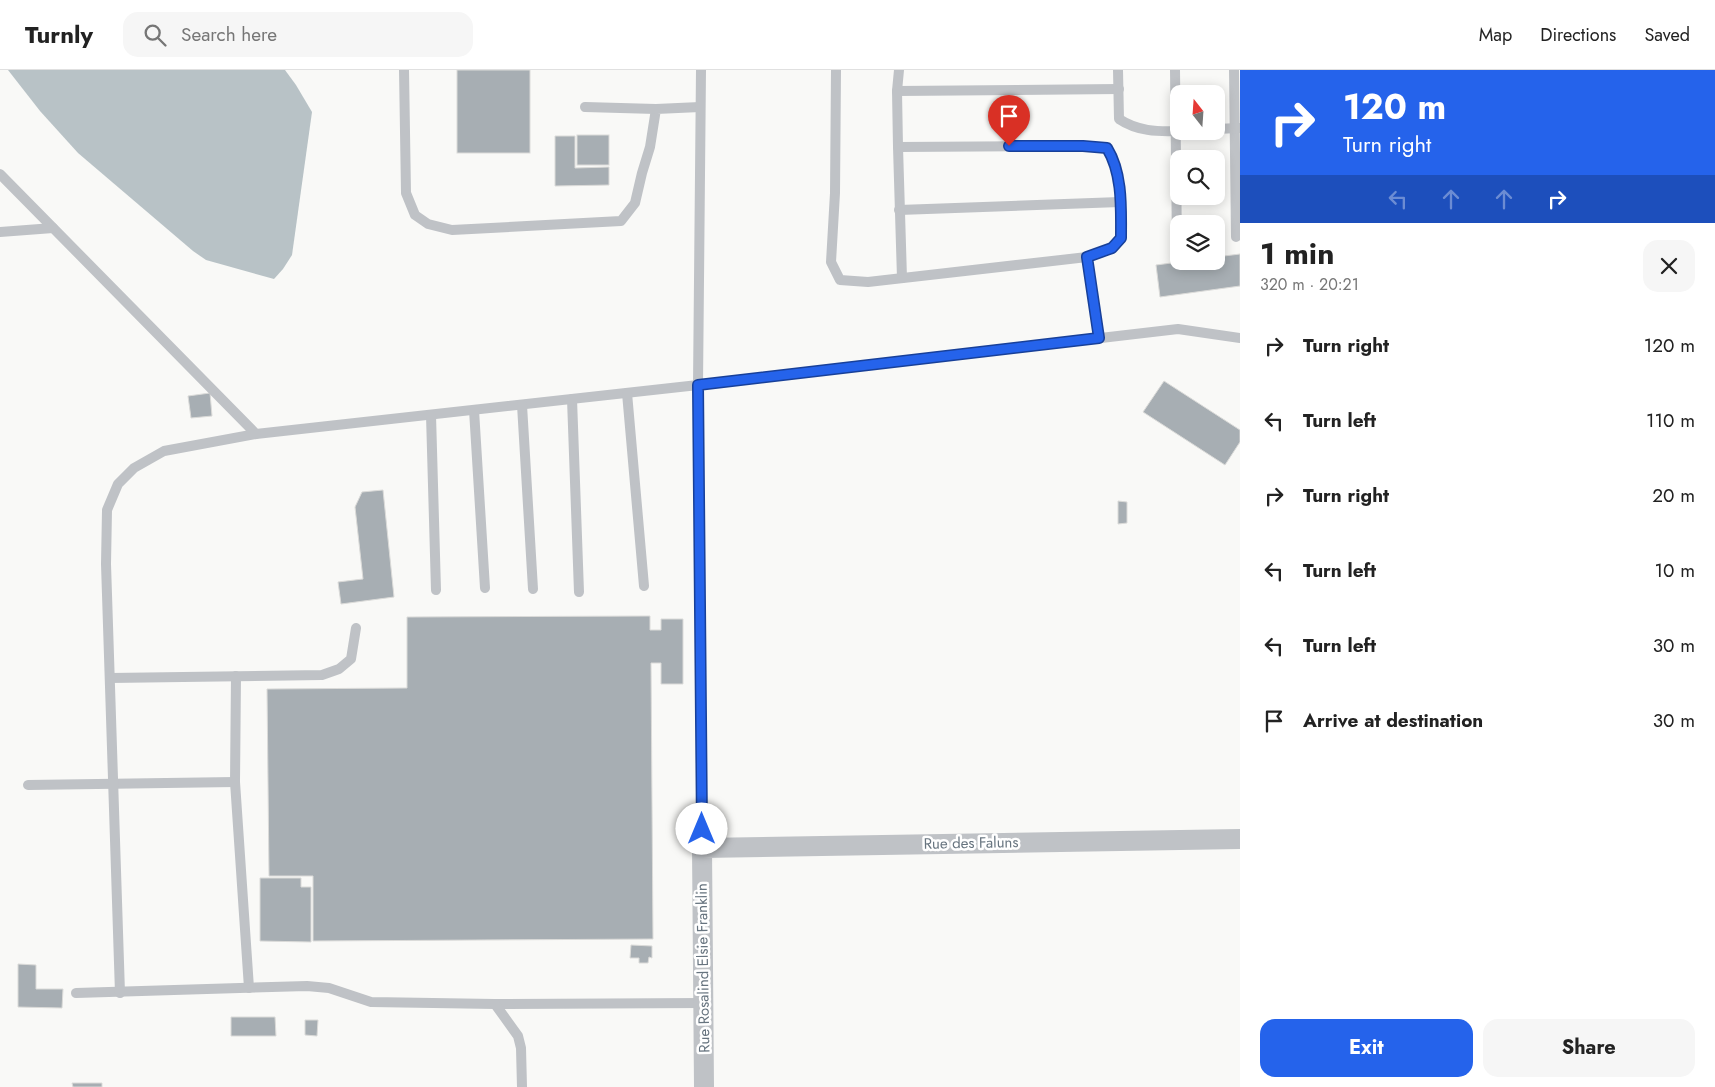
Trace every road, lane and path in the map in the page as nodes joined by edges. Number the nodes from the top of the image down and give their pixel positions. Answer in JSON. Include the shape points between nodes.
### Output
{"nodes":[{"id":1,"x":404,"y":70,"type":"edge"},
{"id":2,"x":701,"y":70,"type":"edge"},
{"id":3,"x":836,"y":70,"type":"edge"},
{"id":4,"x":898,"y":70,"type":"edge"},
{"id":5,"x":1118,"y":70,"type":"edge"},
{"id":6,"x":1175,"y":70,"type":"edge"},
{"id":7,"x":1234,"y":70,"type":"edge"},
{"id":8,"x":1175,"y":85,"type":"edge"},
{"id":9,"x":1118,"y":89,"type":"junction"},
{"id":10,"x":897,"y":91,"type":"junction"},
{"id":11,"x":584,"y":107,"type":"dead end"},
{"id":12,"x":700,"y":107,"type":"junction"},
{"id":13,"x":656,"y":108,"type":"junction"},
{"id":14,"x":1237,"y":128,"type":"edge"},
{"id":15,"x":1170,"y":131,"type":"edge"},
{"id":16,"x":1177,"y":140,"type":"edge"},
{"id":17,"x":898,"y":146,"type":"junction"},
{"id":18,"x":0,"y":174,"type":"edge"},
{"id":19,"x":1120,"y":202,"type":"junction"},
{"id":20,"x":899,"y":210,"type":"junction"},
{"id":21,"x":1177,"y":215,"type":"edge"},
{"id":22,"x":54,"y":228,"type":"junction"},
{"id":23,"x":0,"y":232,"type":"edge"},
{"id":24,"x":1236,"y":237,"type":"dead end"},
{"id":25,"x":1087,"y":257,"type":"junction"},
{"id":26,"x":902,"y":278,"type":"junction"},
{"id":27,"x":1099,"y":338,"type":"junction"},
{"id":28,"x":1240,"y":338,"type":"edge"},
{"id":29,"x":698,"y":385,"type":"junction"},
{"id":30,"x":627,"y":393,"type":"junction"},
{"id":31,"x":572,"y":399,"type":"junction"},
{"id":32,"x":522,"y":404,"type":"junction"},
{"id":33,"x":474,"y":410,"type":"junction"},
{"id":34,"x":431,"y":415,"type":"junction"},
{"id":35,"x":256,"y":434,"type":"junction"},
{"id":36,"x":644,"y":586,"type":"dead end"},
{"id":37,"x":485,"y":588,"type":"dead end"},
{"id":38,"x":533,"y":589,"type":"dead end"},
{"id":39,"x":436,"y":590,"type":"dead end"},
{"id":40,"x":579,"y":592,"type":"dead end"},
{"id":41,"x":356,"y":628,"type":"dead end"},
{"id":42,"x":236,"y":676,"type":"junction"},
{"id":43,"x":110,"y":678,"type":"junction"},
{"id":44,"x":235,"y":782,"type":"junction"},
{"id":45,"x":112,"y":783,"type":"junction"},
{"id":46,"x":28,"y":785,"type":"dead end"},
{"id":47,"x":1240,"y":838,"type":"edge"},
{"id":48,"x":702,"y":848,"type":"junction"},
{"id":49,"x":249,"y":988,"type":"junction"},
{"id":50,"x":76,"y":993,"type":"dead end"},
{"id":51,"x":120,"y":993,"type":"junction"},
{"id":52,"x":703,"y":1003,"type":"junction"},
{"id":53,"x":495,"y":1004,"type":"junction"},
{"id":54,"x":522,"y":1087,"type":"edge"},
{"id":55,"x":704,"y":1087,"type":"edge"}],
"edges":[{"from":1,"to":13,"type":"lane","via":[[406,193],[415,215],[428,224],[452,230],[621,221],[635,203],[650,147]]},
{"from":2,"to":12,"type":"lane"},
{"from":3,"to":26,"type":"lane","via":[[831,262],[840,280],[868,282]]},
{"from":4,"to":10,"type":"lane"},
{"from":5,"to":9,"type":"lane"},
{"from":6,"to":8,"type":"lane"},
{"from":7,"to":14,"type":"lane"},
{"from":9,"to":10,"type":"lane"},
{"from":9,"to":15,"type":"lane","via":[[1119,119],[1131,127]]},
{"from":10,"to":17,"type":"lane"},
{"from":11,"to":13,"type":"lane"},
{"from":12,"to":13,"type":"lane"},
{"from":12,"to":29,"type":"lane"},
{"from":14,"to":24,"type":"lane"},
{"from":16,"to":21,"type":"lane"},
{"from":17,"to":19,"type":"lane","via":[[1107,148],[1115,160]]},
{"from":17,"to":20,"type":"lane"},
{"from":18,"to":22,"type":"lane"},
{"from":19,"to":20,"type":"lane"},
{"from":19,"to":25,"type":"lane","via":[[1121,238],[1112,248]]},
{"from":20,"to":26,"type":"lane"},
{"from":22,"to":23,"type":"lane"},
{"from":22,"to":35,"type":"lane"},
{"from":25,"to":26,"type":"lane"},
{"from":25,"to":27,"type":"lane"},
{"from":27,"to":28,"type":"lane","via":[[1178,329]]},
{"from":27,"to":29,"type":"lane"},
{"from":29,"to":30,"type":"lane"},
{"from":29,"to":48,"type":"lane"},
{"from":30,"to":31,"type":"lane"},
{"from":30,"to":36,"type":"lane"},
{"from":31,"to":32,"type":"lane"},
{"from":31,"to":40,"type":"lane"},
{"from":32,"to":33,"type":"lane"},
{"from":32,"to":38,"type":"lane"},
{"from":33,"to":34,"type":"lane"},
{"from":33,"to":37,"type":"lane"},
{"from":34,"to":35,"type":"lane"},
{"from":34,"to":39,"type":"lane"},
{"from":35,"to":43,"type":"lane","via":[[164,451],[134,468],[118,484],[107,510]]},
{"from":41,"to":42,"type":"lane","via":[[351,659],[339,669],[322,675]]},
{"from":42,"to":43,"type":"lane"},
{"from":42,"to":44,"type":"lane"},
{"from":43,"to":45,"type":"lane"},
{"from":44,"to":45,"type":"lane"},
{"from":44,"to":49,"type":"lane"},
{"from":45,"to":46,"type":"lane"},
{"from":45,"to":51,"type":"lane"},
{"from":47,"to":48,"type":"street","name":"Rue des Faluns"},
{"from":48,"to":52,"type":"street","name":"Rue Rosalind Elsie Franklin"},
{"from":49,"to":51,"type":"lane"},
{"from":49,"to":53,"type":"lane","via":[[329,988],[371,1002]]},
{"from":50,"to":51,"type":"lane"},
{"from":52,"to":53,"type":"lane"},
{"from":52,"to":55,"type":"street","name":"Rue Rosalind Elsie Franklin"},
{"from":53,"to":54,"type":"lane","via":[[518,1036],[522,1048]]}]}
